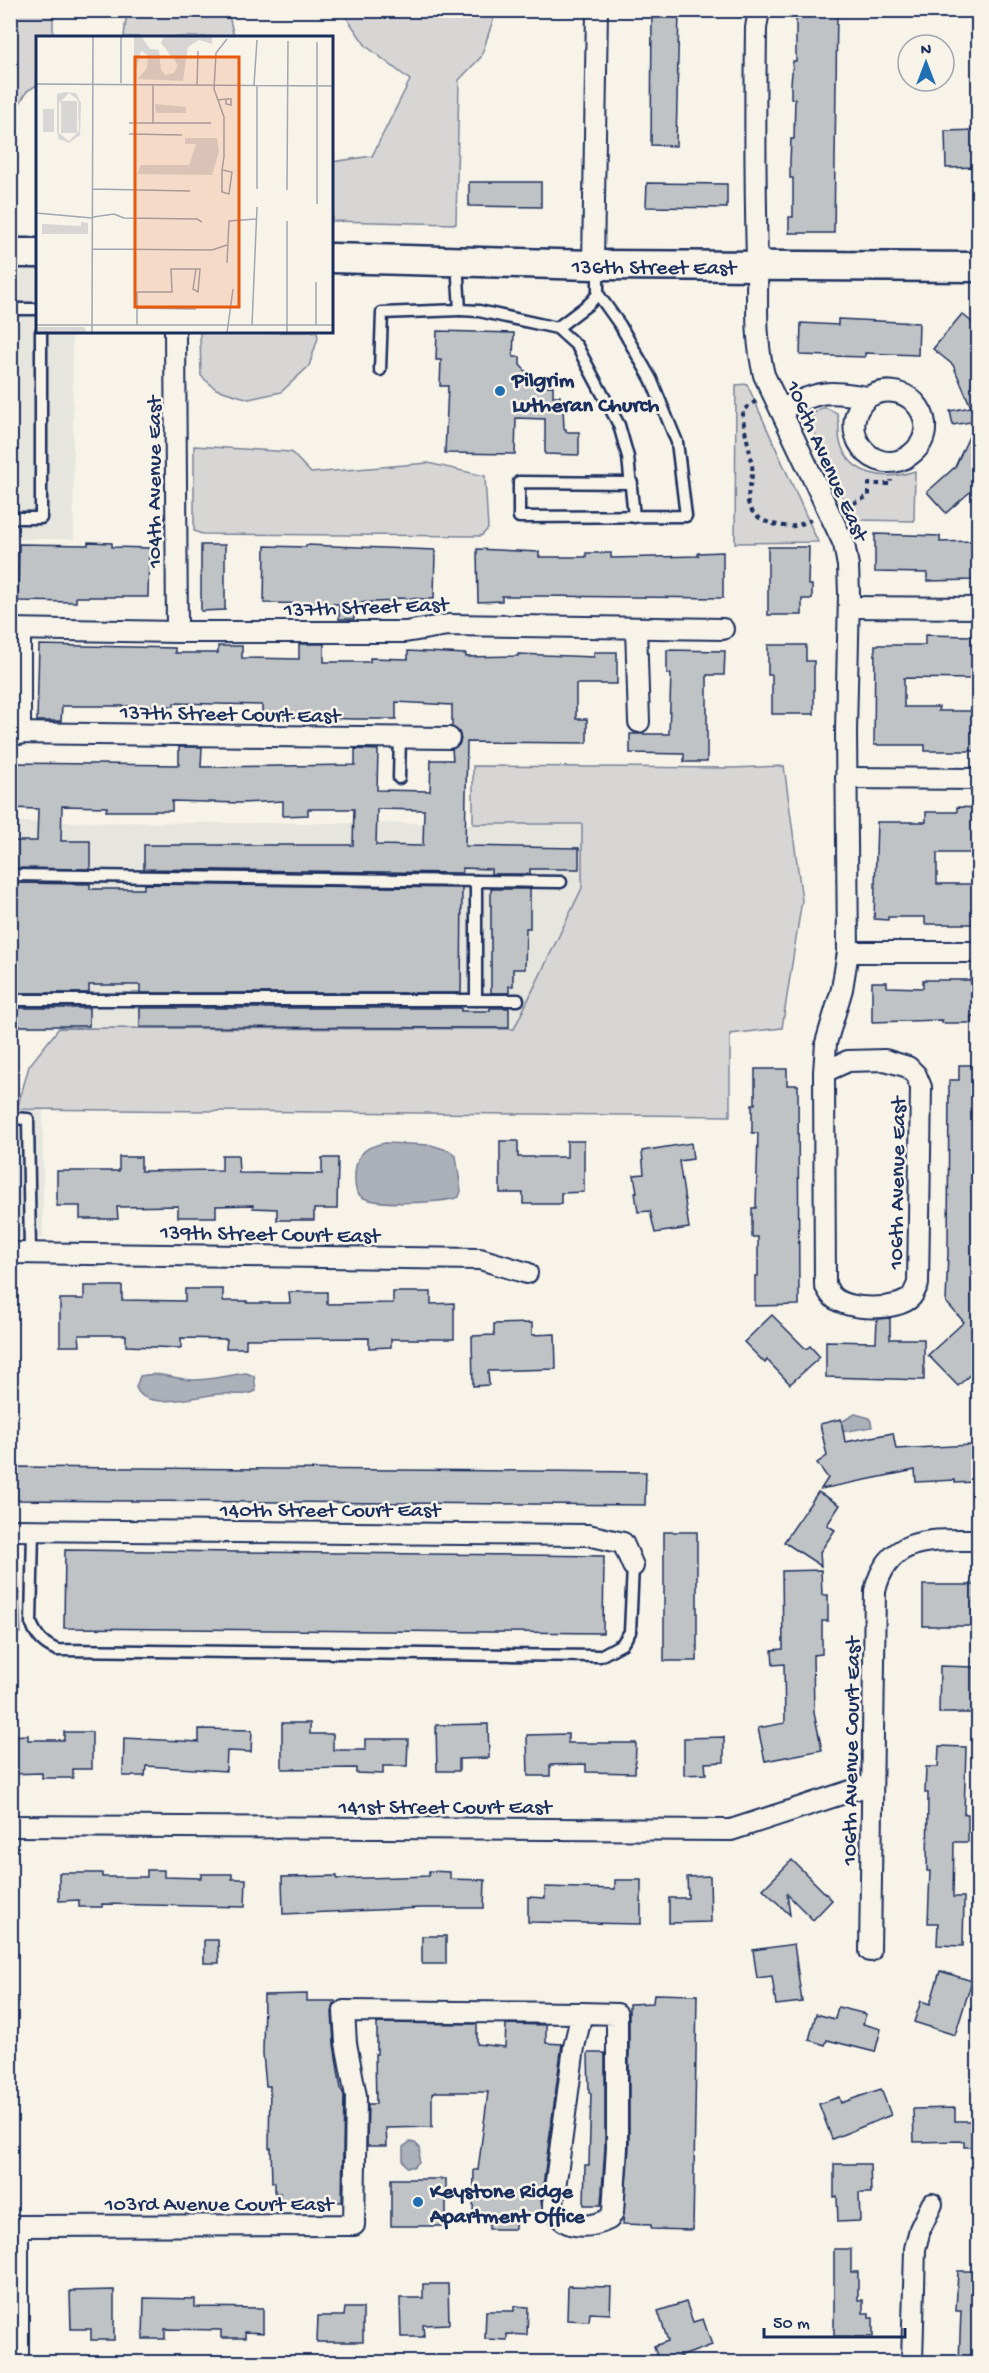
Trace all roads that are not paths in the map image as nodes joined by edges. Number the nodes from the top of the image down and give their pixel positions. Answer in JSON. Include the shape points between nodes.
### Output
{"nodes":[{"id":1,"x":597,"y":10,"type":"edge"},
{"id":2,"x":759,"y":10,"type":"edge"},
{"id":3,"x":10,"y":253,"type":"edge"},
{"id":4,"x":36,"y":253,"type":"edge"},
{"id":5,"x":333,"y":258,"type":"edge"},
{"id":6,"x":457,"y":262,"type":"junction"},
{"id":7,"x":596,"y":265,"type":"junction"},
{"id":8,"x":758,"y":266,"type":"junction"},
{"id":9,"x":978,"y":267,"type":"edge"},
{"id":10,"x":598,"y":294,"type":"junction"},
{"id":11,"x":10,"y":309,"type":"edge"},
{"id":12,"x":36,"y":309,"type":"edge"},
{"id":13,"x":460,"y":310,"type":"junction"},
{"id":14,"x":556,"y":328,"type":"junction"},
{"id":15,"x":41,"y":333,"type":"edge"},
{"id":16,"x":175,"y":333,"type":"edge"},
{"id":17,"x":380,"y":370,"type":"dead end"},
{"id":18,"x":868,"y":397,"type":"dead end"},
{"id":19,"x":782,"y":409,"type":"junction"},
{"id":20,"x":632,"y":483,"type":"junction"},
{"id":21,"x":634,"y":517,"type":"junction"},
{"id":22,"x":10,"y":518,"type":"edge"},
{"id":23,"x":849,"y":607,"type":"junction"},
{"id":24,"x":978,"y":608,"type":"edge"},
{"id":25,"x":636,"y":628,"type":"junction"},
{"id":26,"x":723,"y":629,"type":"dead end"},
{"id":27,"x":15,"y":630,"type":"edge"},
{"id":28,"x":177,"y":632,"type":"junction"},
{"id":29,"x":639,"y":722,"type":"dead end"},
{"id":30,"x":15,"y":734,"type":"edge"},
{"id":31,"x":400,"y":737,"type":"junction"},
{"id":32,"x":449,"y":738,"type":"dead end"},
{"id":33,"x":399,"y":778,"type":"dead end"},
{"id":34,"x":846,"y":778,"type":"junction"},
{"id":35,"x":978,"y":779,"type":"edge"},
{"id":36,"x":10,"y":875,"type":"edge"},
{"id":37,"x":476,"y":881,"type":"junction"},
{"id":38,"x":561,"y":882,"type":"dead end"},
{"id":39,"x":848,"y":952,"type":"junction"},
{"id":40,"x":971,"y":952,"type":"dead end"},
{"id":41,"x":10,"y":1000,"type":"edge"},
{"id":42,"x":476,"y":1000,"type":"junction"},
{"id":43,"x":518,"y":1000,"type":"dead end"},
{"id":44,"x":824,"y":1072,"type":"junction"},
{"id":45,"x":10,"y":1119,"type":"edge"},
{"id":46,"x":20,"y":1253,"type":"edge"},
{"id":47,"x":527,"y":1273,"type":"dead end"},
{"id":48,"x":10,"y":1530,"type":"edge"},
{"id":49,"x":33,"y":1530,"type":"junction"},
{"id":50,"x":978,"y":1540,"type":"edge"},
{"id":51,"x":633,"y":1566,"type":"joint"},
{"id":52,"x":873,"y":1784,"type":"junction"},
{"id":53,"x":10,"y":1826,"type":"edge"},
{"id":54,"x":870,"y":1951,"type":"dead end"},
{"id":55,"x":582,"y":2013,"type":"junction"},
{"id":56,"x":932,"y":2204,"type":"dead end"},
{"id":57,"x":18,"y":2362,"type":"edge"},
{"id":58,"x":912,"y":2362,"type":"edge"}],
"edges":[{"from":1,"to":7,"type":"street"},
{"from":2,"to":8,"type":"street","name":"106th Avenue East","via":[[755,148]]},
{"from":3,"to":4,"type":"street"},
{"from":5,"to":6,"type":"street","name":"136th Street East"},
{"from":6,"to":7,"type":"street","name":"136th Street East"},
{"from":6,"to":13,"type":"lane"},
{"from":7,"to":8,"type":"street","name":"136th Street East"},
{"from":7,"to":10,"type":"lane"},
{"from":8,"to":9,"type":"street","name":"136th Street East"},
{"from":8,"to":19,"type":"street","name":"106th Avenue East","via":[[758,352],[764,375]]},
{"from":10,"to":14,"type":"lane"},
{"from":10,"to":21,"type":"lane","via":[[651,379],[677,442],[686,516]]},
{"from":11,"to":12,"type":"lane"},
{"from":13,"to":14,"type":"lane","via":[[530,320]]},
{"from":13,"to":17,"type":"lane","via":[[382,313]]},
{"from":14,"to":20,"type":"lane","via":[[577,346],[619,425]]},
{"from":15,"to":22,"type":"lane","via":[[41,518]]},
{"from":16,"to":28,"type":"street","name":"104th Avenue East"},
{"from":18,"to":19,"type":"street","via":[[819,393]]},
{"from":19,"to":23,"type":"street","name":"106th Avenue East","via":[[844,544]]},
{"from":20,"to":21,"type":"lane"},
{"from":20,"to":21,"type":"lane","via":[[519,482],[519,517]]},
{"from":23,"to":24,"type":"street"},
{"from":23,"to":34,"type":"street","name":"106th Avenue East"},
{"from":25,"to":26,"type":"street","name":"137th Street East"},
{"from":25,"to":28,"type":"street","name":"137th Street East","via":[[448,625],[405,632]]},
{"from":25,"to":29,"type":"street"},
{"from":27,"to":28,"type":"street","name":"137th Street East"},
{"from":27,"to":30,"type":"street"},
{"from":30,"to":31,"type":"street","name":"137th Street Court East"},
{"from":31,"to":32,"type":"street","name":"137th Street Court East"},
{"from":31,"to":33,"type":"lane"},
{"from":34,"to":35,"type":"street"},
{"from":34,"to":39,"type":"street","name":"106th Avenue East"},
{"from":36,"to":37,"type":"lane"},
{"from":37,"to":38,"type":"lane"},
{"from":37,"to":42,"type":"lane"},
{"from":39,"to":40,"type":"street"},
{"from":39,"to":44,"type":"street","name":"106th Avenue East","via":[[826,1043]]},
{"from":41,"to":42,"type":"lane"},
{"from":42,"to":43,"type":"lane"},
{"from":44,"to":44,"type":"street","name":"106th Avenue East","via":[[825,1285],[832,1297],[846,1304],[871,1308],[898,1304],[911,1297],[918,1284],[921,1087],[908,1067],[885,1060],[848,1061]]},
{"from":45,"to":46,"type":"lane","via":[[28,1119]]},
{"from":46,"to":47,"type":"street","name":"139th Street Court East","via":[[480,1259]]},
{"from":48,"to":49,"type":"street","name":"140th Street Court East"},
{"from":49,"to":51,"type":"street","name":"140th Street Court East","via":[[588,1534],[623,1543]]},
{"from":49,"to":51,"type":"lane","via":[[31,1623],[36,1635],[57,1650],[600,1656],[622,1644],[630,1632]]},
{"from":50,"to":52,"type":"street","name":"106th Avenue Court East","via":[[925,1540],[893,1557],[881,1572],[875,1591]]},
{"from":52,"to":53,"type":"street","name":"141st Street Court East","via":[[731,1830]]},
{"from":52,"to":54,"type":"street","name":"106th Avenue Court East"},
{"from":55,"to":55,"type":"street","name":"103rd Avenue Court East","via":[[617,2014],[613,2212],[609,2219],[586,2227],[570,2225],[554,2211],[553,2203]]},
{"from":55,"to":57,"type":"street","name":"103rd Avenue Court East","via":[[344,2011],[345,2043],[356,2096],[354,2225],[18,2226]]},
{"from":56,"to":58,"type":"street","via":[[915,2249]]}]}
